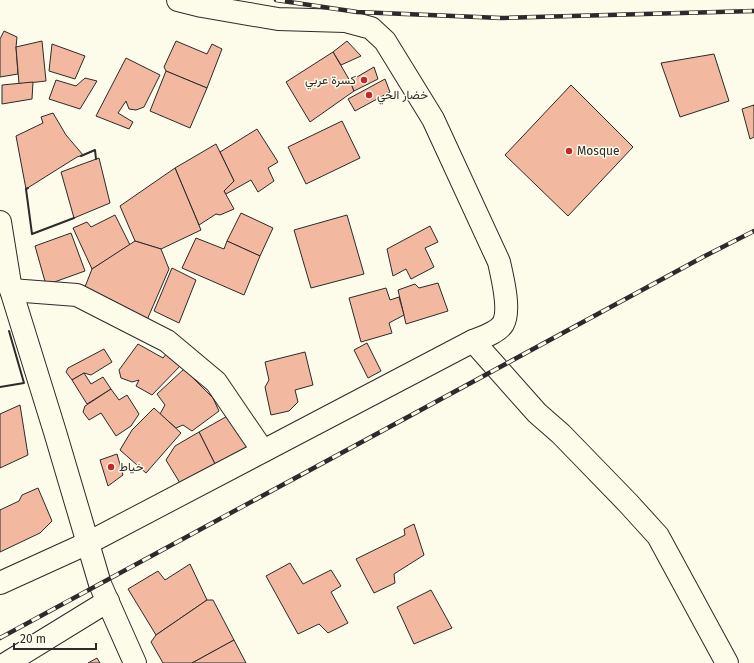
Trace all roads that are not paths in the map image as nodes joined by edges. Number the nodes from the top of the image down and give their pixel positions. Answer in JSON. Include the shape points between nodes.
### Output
{"nodes":[{"id":1,"x":178,"y":0,"type":"edge"},
{"id":2,"x":0,"y":222,"type":"edge"},
{"id":3,"x":11,"y":290,"type":"junction"},
{"id":4,"x":473,"y":341,"type":"junction"},
{"id":5,"x":263,"y":451,"type":"junction"},
{"id":6,"x":88,"y":543,"type":"junction"},
{"id":7,"x":0,"y":583,"type":"edge"},
{"id":8,"x":108,"y":601,"type":"junction"},
{"id":9,"x":7,"y":663,"type":"edge"},
{"id":10,"x":135,"y":663,"type":"edge"},
{"id":11,"x":727,"y":663,"type":"edge"}],
"edges":[{"from":1,"to":4,"type":"street","via":[[278,19],[358,23],[371,28],[385,41],[433,119],[499,262],[506,313],[503,324],[493,332]]},
{"from":2,"to":3,"type":"street"},
{"from":3,"to":5,"type":"street","via":[[77,295],[167,341],[216,382]]},
{"from":3,"to":6,"type":"street"},
{"from":4,"to":5,"type":"street"},
{"from":4,"to":11,"type":"street","via":[[537,413],[562,434],[658,536]]},
{"from":5,"to":6,"type":"street"},
{"from":6,"to":7,"type":"street"},
{"from":6,"to":8,"type":"street","via":[[100,584]]},
{"from":8,"to":9,"type":"street"},
{"from":8,"to":10,"type":"street"}]}
